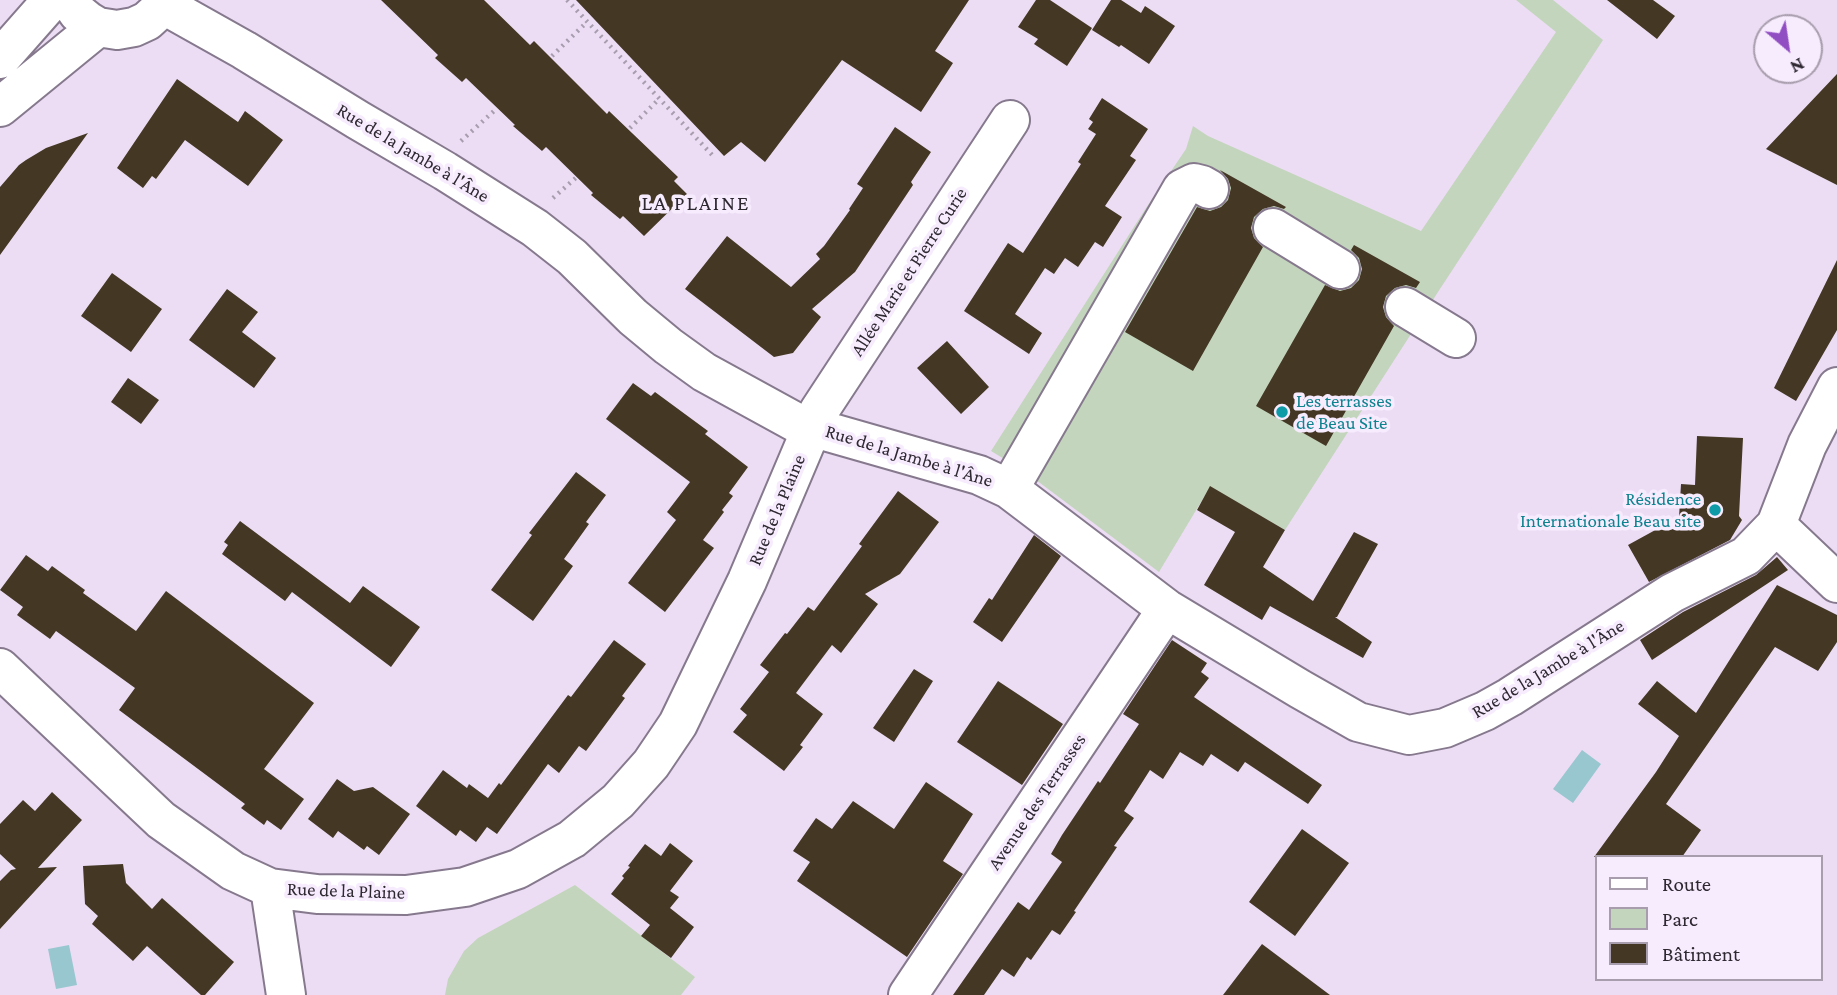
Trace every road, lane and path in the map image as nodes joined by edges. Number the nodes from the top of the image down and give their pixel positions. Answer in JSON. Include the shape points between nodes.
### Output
{"nodes":[{"id":1,"x":52,"y":0,"type":"edge"},
{"id":2,"x":69,"y":0,"type":"edge"},
{"id":3,"x":567,"y":0,"type":"edge"},
{"id":4,"x":163,"y":2,"type":"edge"},
{"id":5,"x":587,"y":22,"type":"junction"},
{"id":6,"x":99,"y":27,"type":"junction"},
{"id":7,"x":552,"y":56,"type":"dead end"},
{"id":8,"x":0,"y":59,"type":"edge"},
{"id":9,"x":659,"y":99,"type":"junction"},
{"id":10,"x":0,"y":107,"type":"edge"},
{"id":11,"x":1010,"y":120,"type":"dead end"},
{"id":12,"x":630,"y":128,"type":"dead end"},
{"id":13,"x":715,"y":158,"type":"dead end"},
{"id":14,"x":1209,"y":189,"type":"dead end"},
{"id":15,"x":1273,"y":228,"type":"dead end"},
{"id":16,"x":1340,"y":269,"type":"dead end"},
{"id":17,"x":1405,"y":307,"type":"dead end"},
{"id":18,"x":1456,"y":338,"type":"dead end"},
{"id":19,"x":1837,"y":387,"type":"edge"},
{"id":20,"x":813,"y":427,"type":"junction"},
{"id":21,"x":1009,"y":489,"type":"junction"},
{"id":22,"x":1776,"y":525,"type":"junction"},
{"id":23,"x":1837,"y":583,"type":"edge"},
{"id":24,"x":1167,"y":609,"type":"junction"},
{"id":25,"x":0,"y":668,"type":"edge"},
{"id":26,"x":270,"y":888,"type":"junction"},
{"id":27,"x":286,"y":995,"type":"edge"},
{"id":28,"x":908,"y":995,"type":"edge"}],
"edges":[{"from":1,"to":8,"type":"street"},
{"from":2,"to":6,"type":"street","via":[[78,13]]},
{"from":3,"to":5,"type":"path"},
{"from":4,"to":6,"type":"street","via":[[152,17],[135,27]]},
{"from":4,"to":20,"type":"street","name":"Rue de la Jambe à l'Âne","via":[[535,228],[668,346],[704,372],[797,423]]},
{"from":5,"to":7,"type":"path"},
{"from":5,"to":9,"type":"path"},
{"from":6,"to":10,"type":"street"},
{"from":9,"to":12,"type":"path"},
{"from":9,"to":13,"type":"path"},
{"from":11,"to":20,"type":"street","name":"Allée Marie et Pierre Curie","via":[[819,411]]},
{"from":14,"to":21,"type":"street","via":[[1194,183],[1182,190]]},
{"from":15,"to":16,"type":"street"},
{"from":17,"to":18,"type":"street"},
{"from":19,"to":22,"type":"street","via":[[1807,445]]},
{"from":20,"to":21,"type":"street","name":"Rue de la Jambe à l'Âne","via":[[978,475]]},
{"from":20,"to":26,"type":"street","name":"Rue de la Plaine","via":[[747,581],[678,724],[618,801],[572,839],[518,869],[465,887],[406,895],[317,894]]},
{"from":21,"to":24,"type":"street","name":"Rue de la Jambe à l'Âne"},
{"from":22,"to":23,"type":"street"},
{"from":22,"to":24,"type":"street","name":"Rue de la Jambe à l'Âne","via":[[1746,555],[1672,593],[1510,697],[1425,733],[1409,735],[1359,722]]},
{"from":24,"to":28,"type":"street","name":"Avenue des Terrasses"},
{"from":25,"to":26,"type":"street","name":"Rue de la Plaine","via":[[161,820],[233,871]]},
{"from":26,"to":27,"type":"street"}]}
